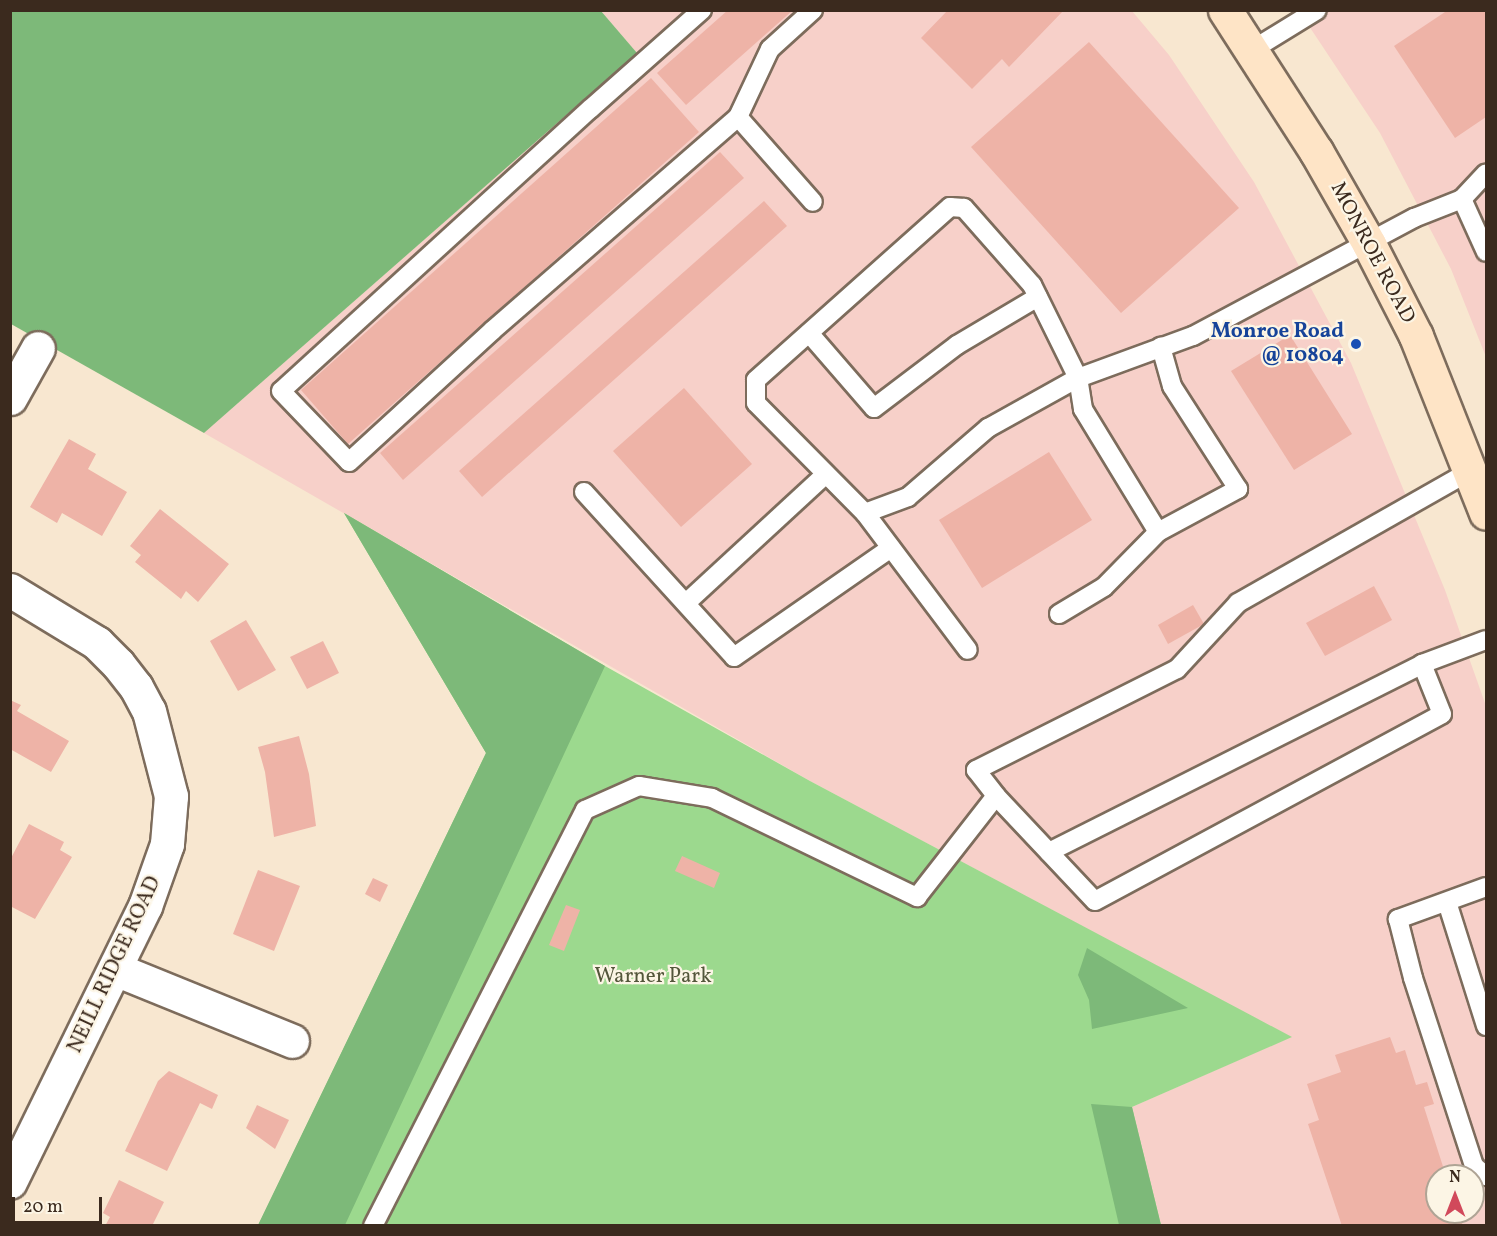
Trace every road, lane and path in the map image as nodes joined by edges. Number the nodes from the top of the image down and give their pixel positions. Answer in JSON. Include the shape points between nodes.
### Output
{"nodes":[{"id":1,"x":702,"y":10,"type":"edge"},
{"id":2,"x":813,"y":10,"type":"edge"},
{"id":3,"x":1225,"y":10,"type":"edge"},
{"id":4,"x":1317,"y":10,"type":"edge"},
{"id":5,"x":1252,"y":50,"type":"junction"},
{"id":6,"x":738,"y":117,"type":"junction"},
{"id":7,"x":1486,"y":173,"type":"edge"},
{"id":8,"x":1462,"y":199,"type":"junction"},
{"id":9,"x":813,"y":202,"type":"dead end"},
{"id":10,"x":1369,"y":243,"type":"junction"},
{"id":11,"x":1486,"y":252,"type":"edge"},
{"id":12,"x":1038,"y":297,"type":"junction"},
{"id":13,"x":808,"y":333,"type":"junction"},
{"id":14,"x":1161,"y":347,"type":"junction"},
{"id":15,"x":38,"y":348,"type":"dead end"},
{"id":16,"x":1077,"y":378,"type":"junction"},
{"id":17,"x":10,"y":398,"type":"edge"},
{"id":18,"x":1470,"y":471,"type":"junction"},
{"id":19,"x":826,"y":474,"type":"junction"},
{"id":20,"x":584,"y":492,"type":"dead end"},
{"id":21,"x":865,"y":513,"type":"junction"},
{"id":22,"x":1486,"y":513,"type":"edge"},
{"id":23,"x":1158,"y":532,"type":"junction"},
{"id":24,"x":891,"y":548,"type":"junction"},
{"id":25,"x":10,"y":590,"type":"edge"},
{"id":26,"x":686,"y":603,"type":"junction"},
{"id":27,"x":1059,"y":614,"type":"dead end"},
{"id":28,"x":1486,"y":640,"type":"edge"},
{"id":29,"x":968,"y":650,"type":"dead end"},
{"id":30,"x":1422,"y":664,"type":"junction"},
{"id":31,"x":996,"y":796,"type":"junction"},
{"id":32,"x":1049,"y":852,"type":"junction"},
{"id":33,"x":1486,"y":887,"type":"edge"},
{"id":34,"x":1447,"y":902,"type":"junction"},
{"id":35,"x":115,"y":969,"type":"junction"},
{"id":36,"x":1486,"y":1026,"type":"edge"},
{"id":37,"x":292,"y":1041,"type":"dead end"},
{"id":38,"x":1486,"y":1176,"type":"edge"},
{"id":39,"x":10,"y":1182,"type":"edge"},
{"id":40,"x":373,"y":1226,"type":"edge"}],
"edges":[{"from":1,"to":6,"type":"lane","via":[[281,391],[349,462],[493,330]]},
{"from":2,"to":6,"type":"lane","via":[[770,49]]},
{"from":3,"to":5,"type":"main road","name":"MONROE ROAD"},
{"from":4,"to":5,"type":"lane"},
{"from":5,"to":10,"type":"main road","name":"MONROE ROAD"},
{"from":6,"to":9,"type":"lane"},
{"from":7,"to":8,"type":"lane"},
{"from":8,"to":10,"type":"lane","via":[[1414,218]]},
{"from":8,"to":11,"type":"lane"},
{"from":10,"to":14,"type":"lane","via":[[1193,336]]},
{"from":10,"to":18,"type":"main road","name":"MONROE ROAD","via":[[1416,336]]},
{"from":12,"to":13,"type":"lane","via":[[957,345],[874,408]]},
{"from":12,"to":13,"type":"lane","via":[[1032,285],[964,208],[950,207]]},
{"from":12,"to":16,"type":"lane"},
{"from":13,"to":19,"type":"lane","via":[[756,380],[756,403]]},
{"from":14,"to":16,"type":"lane"},
{"from":14,"to":23,"type":"lane","via":[[1172,386],[1238,489]]},
{"from":15,"to":17,"type":"street"},
{"from":16,"to":21,"type":"lane","via":[[988,428],[908,497]]},
{"from":16,"to":23,"type":"lane","via":[[1083,409]]},
{"from":18,"to":22,"type":"main road","name":"MONROE ROAD"},
{"from":18,"to":31,"type":"lane","via":[[1238,603],[1177,669],[976,770]]},
{"from":19,"to":21,"type":"lane"},
{"from":19,"to":26,"type":"lane"},
{"from":20,"to":26,"type":"lane"},
{"from":21,"to":24,"type":"lane"},
{"from":23,"to":27,"type":"lane","via":[[1104,587]]},
{"from":24,"to":26,"type":"lane","via":[[734,657]]},
{"from":24,"to":29,"type":"lane"},
{"from":25,"to":35,"type":"street","name":"NEILL RIDGE ROAD","via":[[97,643],[118,664],[149,711],[168,777],[171,796],[164,854]]},
{"from":28,"to":30,"type":"lane"},
{"from":30,"to":32,"type":"lane"},
{"from":30,"to":32,"type":"lane","via":[[1442,714],[1095,901]]},
{"from":31,"to":32,"type":"lane"},
{"from":31,"to":40,"type":"lane","via":[[917,897],[712,798],[639,786],[585,810]]},
{"from":33,"to":34,"type":"lane"},
{"from":34,"to":36,"type":"lane"},
{"from":34,"to":38,"type":"lane","via":[[1398,919],[1413,978],[1474,1166]]},
{"from":35,"to":37,"type":"street"},
{"from":35,"to":39,"type":"street","name":"NEILL RIDGE ROAD"}]}
